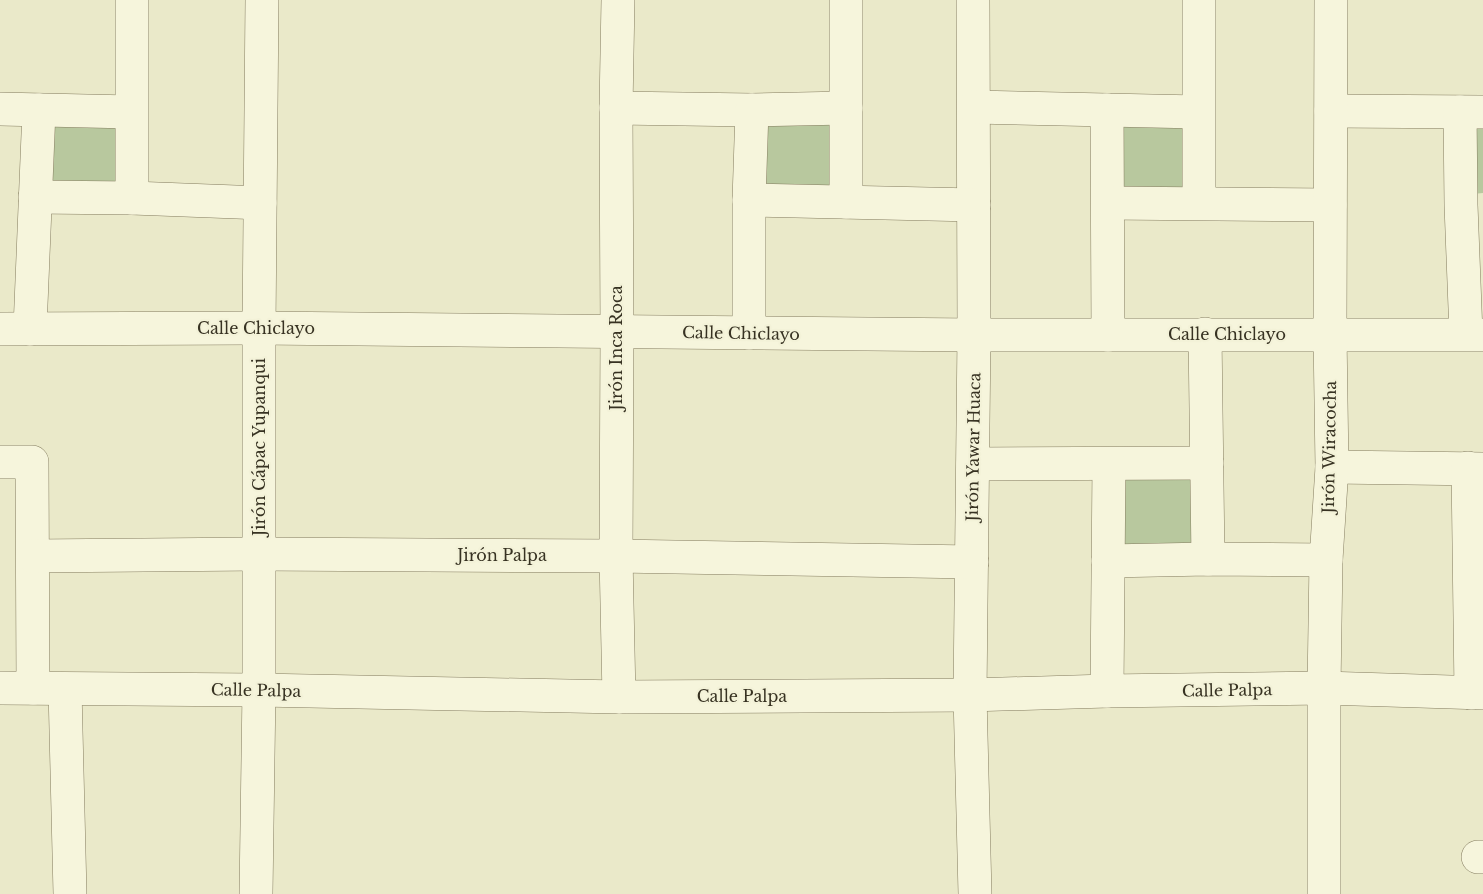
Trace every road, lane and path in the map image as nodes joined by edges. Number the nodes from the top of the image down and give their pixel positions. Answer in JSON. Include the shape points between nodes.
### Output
{"nodes":[{"id":1,"x":132,"y":0,"type":"edge"},
{"id":2,"x":262,"y":0,"type":"edge"},
{"id":3,"x":618,"y":0,"type":"edge"},
{"id":4,"x":846,"y":0,"type":"edge"},
{"id":5,"x":973,"y":0,"type":"edge"},
{"id":6,"x":1199,"y":0,"type":"edge"},
{"id":7,"x":1331,"y":0,"type":"edge"},
{"id":8,"x":974,"y":107,"type":"junction"},
{"id":9,"x":616,"y":108,"type":"junction"},
{"id":10,"x":846,"y":108,"type":"junction"},
{"id":11,"x":0,"y":109,"type":"edge"},
{"id":12,"x":39,"y":110,"type":"junction"},
{"id":13,"x":752,"y":110,"type":"junction"},
{"id":14,"x":1107,"y":110,"type":"junction"},
{"id":15,"x":1331,"y":111,"type":"junction"},
{"id":16,"x":131,"y":112,"type":"junction"},
{"id":17,"x":1198,"y":112,"type":"junction"},
{"id":18,"x":1472,"y":112,"type":"edge"},
{"id":19,"x":36,"y":197,"type":"junction"},
{"id":20,"x":132,"y":198,"type":"junction"},
{"id":21,"x":749,"y":200,"type":"junction"},
{"id":22,"x":846,"y":202,"type":"junction"},
{"id":23,"x":1108,"y":202,"type":"junction"},
{"id":24,"x":260,"y":203,"type":"junction"},
{"id":25,"x":1198,"y":203,"type":"junction"},
{"id":26,"x":974,"y":205,"type":"junction"},
{"id":27,"x":1330,"y":205,"type":"junction"},
{"id":28,"x":1472,"y":205,"type":"edge"},
{"id":29,"x":259,"y":328,"type":"junction"},
{"id":30,"x":15,"y":329,"type":"edge"},
{"id":31,"x":617,"y":332,"type":"junction"},
{"id":32,"x":749,"y":333,"type":"junction"},
{"id":33,"x":1205,"y":334,"type":"junction"},
{"id":34,"x":1330,"y":334,"type":"junction"},
{"id":35,"x":1474,"y":334,"type":"edge"},
{"id":36,"x":974,"y":335,"type":"junction"},
{"id":37,"x":1108,"y":335,"type":"junction"},
{"id":38,"x":0,"y":462,"type":"edge"},
{"id":39,"x":1207,"y":463,"type":"junction"},
{"id":40,"x":973,"y":464,"type":"junction"},
{"id":41,"x":1109,"y":464,"type":"junction"},
{"id":42,"x":1332,"y":467,"type":"junction"},
{"id":43,"x":1475,"y":468,"type":"edge"},
{"id":44,"x":259,"y":554,"type":"junction"},
{"id":45,"x":33,"y":556,"type":"junction"},
{"id":46,"x":616,"y":556,"type":"junction"},
{"id":47,"x":1208,"y":559,"type":"junction"},
{"id":48,"x":1477,"y":559,"type":"edge"},
{"id":49,"x":1326,"y":560,"type":"junction"},
{"id":50,"x":1108,"y":561,"type":"junction"},
{"id":51,"x":972,"y":562,"type":"junction"},
{"id":52,"x":0,"y":688,"type":"edge"},
{"id":53,"x":33,"y":688,"type":"junction"},
{"id":54,"x":1324,"y":688,"type":"junction"},
{"id":55,"x":65,"y":689,"type":"junction"},
{"id":56,"x":259,"y":690,"type":"junction"},
{"id":57,"x":1107,"y":692,"type":"junction"},
{"id":58,"x":1477,"y":693,"type":"edge"},
{"id":59,"x":970,"y":695,"type":"junction"},
{"id":60,"x":619,"y":697,"type":"junction"},
{"id":61,"x":70,"y":894,"type":"edge"},
{"id":62,"x":256,"y":894,"type":"edge"},
{"id":63,"x":975,"y":894,"type":"edge"},
{"id":64,"x":1324,"y":894,"type":"edge"}],
"edges":[{"from":1,"to":16,"type":"street"},
{"from":2,"to":24,"type":"street","name":"Jirón Cápac Yupanqui"},
{"from":3,"to":9,"type":"street","name":"Jirón Inca Roca"},
{"from":4,"to":10,"type":"street"},
{"from":5,"to":8,"type":"street","name":"Jirón Yawar Huaca"},
{"from":6,"to":17,"type":"street"},
{"from":7,"to":15,"type":"street","name":"Jirón Wiracocha"},
{"from":8,"to":14,"type":"street"},
{"from":8,"to":26,"type":"street","name":"Jirón Yawar Huaca"},
{"from":9,"to":13,"type":"street"},
{"from":9,"to":31,"type":"street","name":"Jirón Inca Roca"},
{"from":10,"to":13,"type":"street"},
{"from":10,"to":22,"type":"street"},
{"from":11,"to":12,"type":"street"},
{"from":12,"to":16,"type":"street"},
{"from":12,"to":19,"type":"street"},
{"from":13,"to":21,"type":"street"},
{"from":14,"to":17,"type":"street"},
{"from":14,"to":23,"type":"street"},
{"from":15,"to":18,"type":"street"},
{"from":15,"to":27,"type":"street","name":"Jirón Wiracocha"},
{"from":16,"to":20,"type":"street"},
{"from":17,"to":25,"type":"street"},
{"from":18,"to":28,"type":"street"},
{"from":19,"to":20,"type":"street"},
{"from":19,"to":30,"type":"street"},
{"from":20,"to":24,"type":"street"},
{"from":21,"to":22,"type":"street"},
{"from":21,"to":32,"type":"street"},
{"from":22,"to":26,"type":"street"},
{"from":23,"to":25,"type":"street"},
{"from":23,"to":37,"type":"street"},
{"from":24,"to":29,"type":"street","name":"Jirón Cápac Yupanqui"},
{"from":25,"to":27,"type":"street"},
{"from":26,"to":36,"type":"street","name":"Jirón Yawar Huaca"},
{"from":27,"to":34,"type":"street","name":"Jirón Wiracocha"},
{"from":28,"to":35,"type":"street"},
{"from":29,"to":30,"type":"street","name":"Calle Chiclayo"},
{"from":29,"to":31,"type":"street","name":"Calle Chiclayo"},
{"from":29,"to":44,"type":"street","name":"Jirón Cápac Yupanqui"},
{"from":31,"to":32,"type":"street","name":"Calle Chiclayo"},
{"from":31,"to":46,"type":"street","name":"Jirón Inca Roca"},
{"from":32,"to":36,"type":"street","name":"Calle Chiclayo"},
{"from":33,"to":34,"type":"street","name":"Calle Chiclayo"},
{"from":33,"to":37,"type":"street","name":"Calle Chiclayo"},
{"from":33,"to":39,"type":"street"},
{"from":34,"to":35,"type":"street","name":"Calle Chiclayo"},
{"from":34,"to":42,"type":"street","name":"Jirón Wiracocha"},
{"from":36,"to":37,"type":"street","name":"Calle Chiclayo"},
{"from":36,"to":40,"type":"street","name":"Jirón Yawar Huaca"},
{"from":38,"to":45,"type":"street","via":[[32,462]]},
{"from":39,"to":41,"type":"street"},
{"from":39,"to":47,"type":"street"},
{"from":40,"to":41,"type":"street"},
{"from":40,"to":51,"type":"street","name":"Jirón Yawar Huaca"},
{"from":41,"to":50,"type":"street"},
{"from":42,"to":43,"type":"street"},
{"from":42,"to":49,"type":"street","name":"Jirón Wiracocha"},
{"from":43,"to":48,"type":"street"},
{"from":44,"to":45,"type":"street","name":"Jirón Palpa"},
{"from":44,"to":46,"type":"street","name":"Jirón Palpa"},
{"from":44,"to":56,"type":"street","name":"Jirón Cápac Yupanqui"},
{"from":45,"to":53,"type":"street"},
{"from":46,"to":51,"type":"street","name":"Jirón Palpa"},
{"from":46,"to":60,"type":"street","name":"Jirón Inca Roca"},
{"from":47,"to":49,"type":"street"},
{"from":47,"to":50,"type":"street"},
{"from":48,"to":58,"type":"street"},
{"from":49,"to":54,"type":"street","name":"Jirón Wiracocha"},
{"from":50,"to":57,"type":"street"},
{"from":51,"to":59,"type":"street","name":"Jirón Yawar Huaca"},
{"from":52,"to":53,"type":"street","name":"Calle Palpa"},
{"from":53,"to":55,"type":"street","name":"Calle Palpa"},
{"from":54,"to":57,"type":"street","name":"Calle Palpa"},
{"from":54,"to":58,"type":"street","name":"Calle Palpa"},
{"from":54,"to":64,"type":"street","name":"Jirón Wiracocha"},
{"from":55,"to":56,"type":"street","name":"Calle Palpa"},
{"from":55,"to":61,"type":"street"},
{"from":56,"to":60,"type":"street","name":"Calle Palpa"},
{"from":56,"to":62,"type":"street","name":"Jirón Cápac Yupanqui"},
{"from":57,"to":59,"type":"street","name":"Calle Palpa"},
{"from":59,"to":60,"type":"street","name":"Calle Palpa"},
{"from":59,"to":63,"type":"street","name":"Jirón Yawar Huaca"}]}
